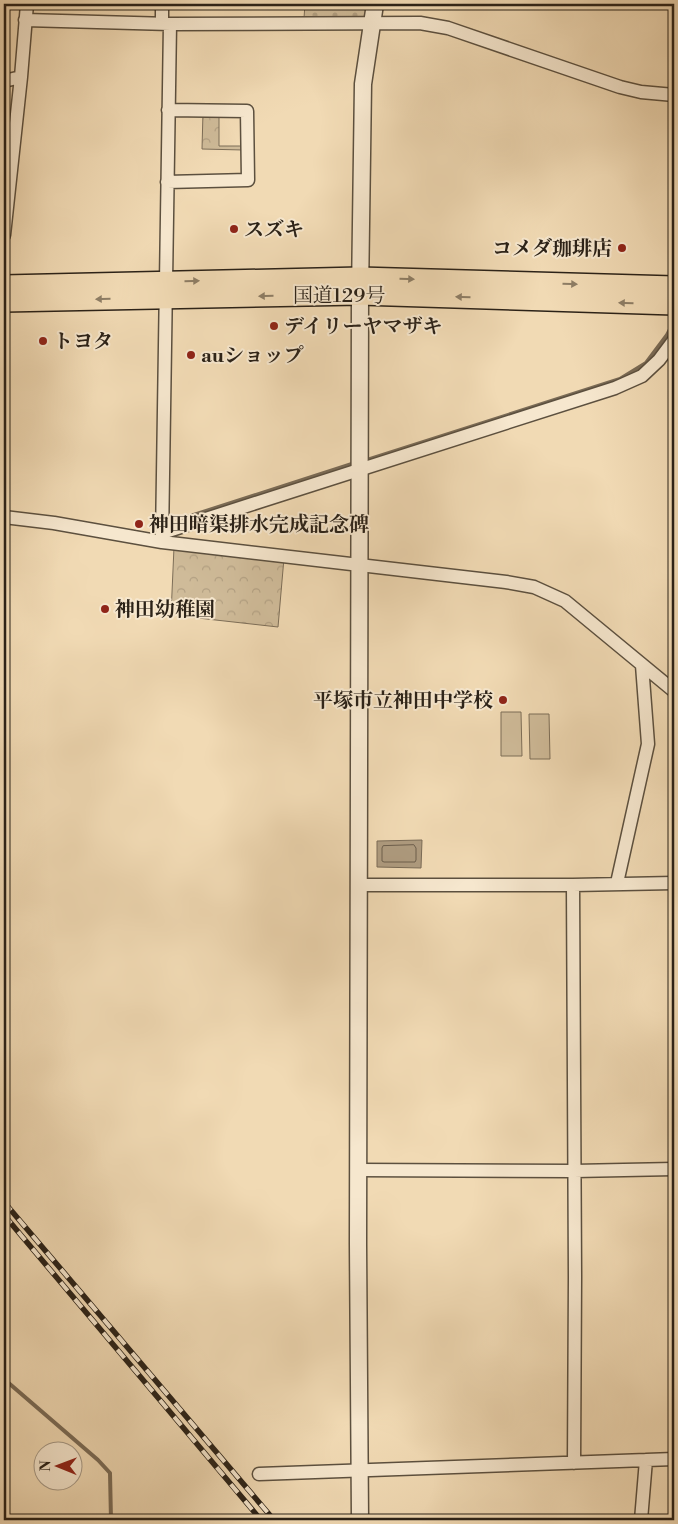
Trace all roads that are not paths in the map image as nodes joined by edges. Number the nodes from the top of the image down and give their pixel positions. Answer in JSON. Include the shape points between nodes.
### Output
{"nodes":[{"id":1,"x":27,"y":4,"type":"edge"},
{"id":2,"x":162,"y":4,"type":"edge"},
{"id":3,"x":375,"y":4,"type":"edge"},
{"id":4,"x":25,"y":20,"type":"junction"},
{"id":5,"x":166,"y":23,"type":"junction"},
{"id":6,"x":372,"y":24,"type":"junction"},
{"id":7,"x":21,"y":77,"type":"junction"},
{"id":8,"x":4,"y":81,"type":"edge"},
{"id":9,"x":674,"y":96,"type":"edge"},
{"id":10,"x":168,"y":110,"type":"junction"},
{"id":11,"x":167,"y":182,"type":"junction"},
{"id":12,"x":6,"y":192,"type":"edge"},
{"id":13,"x":4,"y":235,"type":"edge"},
{"id":14,"x":4,"y":286,"type":"edge"},
{"id":15,"x":360,"y":286,"type":"junction"},
{"id":16,"x":674,"y":287,"type":"edge"},
{"id":17,"x":165,"y":289,"type":"junction"},
{"id":18,"x":4,"y":301,"type":"edge"},
{"id":19,"x":674,"y":304,"type":"edge"},
{"id":20,"x":674,"y":340,"type":"edge"},
{"id":21,"x":360,"y":470,"type":"junction"},
{"id":22,"x":4,"y":517,"type":"edge"},
{"id":23,"x":162,"y":537,"type":"junction"},
{"id":24,"x":360,"y":565,"type":"junction"},
{"id":25,"x":642,"y":664,"type":"junction"},
{"id":26,"x":674,"y":691,"type":"edge"},
{"id":27,"x":617,"y":883,"type":"junction"},
{"id":28,"x":674,"y":883,"type":"edge"},
{"id":29,"x":358,"y":885,"type":"junction"},
{"id":30,"x":573,"y":885,"type":"junction"},
{"id":31,"x":674,"y":1169,"type":"edge"},
{"id":32,"x":358,"y":1170,"type":"junction"},
{"id":33,"x":574,"y":1171,"type":"junction"},
{"id":34,"x":674,"y":1459,"type":"edge"},
{"id":35,"x":646,"y":1460,"type":"junction"},
{"id":36,"x":574,"y":1463,"type":"junction"},
{"id":37,"x":358,"y":1471,"type":"junction"},
{"id":38,"x":259,"y":1474,"type":"dead end"},
{"id":39,"x":360,"y":1520,"type":"edge"},
{"id":40,"x":641,"y":1520,"type":"edge"}],
"edges":[{"from":1,"to":4,"type":"street"},
{"from":2,"to":5,"type":"street"},
{"from":3,"to":6,"type":"street"},
{"from":4,"to":5,"type":"street"},
{"from":4,"to":7,"type":"street"},
{"from":5,"to":6,"type":"street"},
{"from":5,"to":10,"type":"street"},
{"from":6,"to":9,"type":"street","via":[[420,23],[448,28],[620,86]]},
{"from":6,"to":15,"type":"street","via":[[363,84]]},
{"from":7,"to":8,"type":"street"},
{"from":7,"to":12,"type":"street"},
{"from":10,"to":11,"type":"street"},
{"from":10,"to":11,"type":"street","via":[[247,111],[248,180]]},
{"from":11,"to":17,"type":"street"},
{"from":12,"to":13,"type":"street"},
{"from":14,"to":17,"type":"highway","name":"国道129号"},
{"from":15,"to":16,"type":"highway","name":"国道129号","one_way":true},
{"from":15,"to":17,"type":"highway","name":"国道129号"},
{"from":19,"to":15,"type":"highway","name":"国道129号","one_way":true},
{"from":15,"to":21,"type":"street"},
{"from":17,"to":18,"type":"highway","name":"国道129号","one_way":true},
{"from":17,"to":23,"type":"street"},
{"from":20,"to":21,"type":"street","via":[[642,376],[615,388]]},
{"from":21,"to":23,"type":"street"},
{"from":21,"to":24,"type":"street"},
{"from":22,"to":23,"type":"street"},
{"from":23,"to":24,"type":"street"},
{"from":24,"to":25,"type":"street","via":[[534,587],[565,601]]},
{"from":24,"to":29,"type":"street"},
{"from":25,"to":26,"type":"street"},
{"from":25,"to":27,"type":"street","via":[[648,744]]},
{"from":27,"to":28,"type":"street"},
{"from":27,"to":30,"type":"street"},
{"from":29,"to":30,"type":"street"},
{"from":29,"to":32,"type":"street"},
{"from":30,"to":33,"type":"street"},
{"from":31,"to":33,"type":"street"},
{"from":32,"to":33,"type":"street"},
{"from":32,"to":37,"type":"street"},
{"from":33,"to":36,"type":"street"},
{"from":34,"to":35,"type":"street"},
{"from":35,"to":36,"type":"street"},
{"from":35,"to":40,"type":"street"},
{"from":36,"to":37,"type":"street"},
{"from":37,"to":38,"type":"street"},
{"from":37,"to":39,"type":"street"}]}
